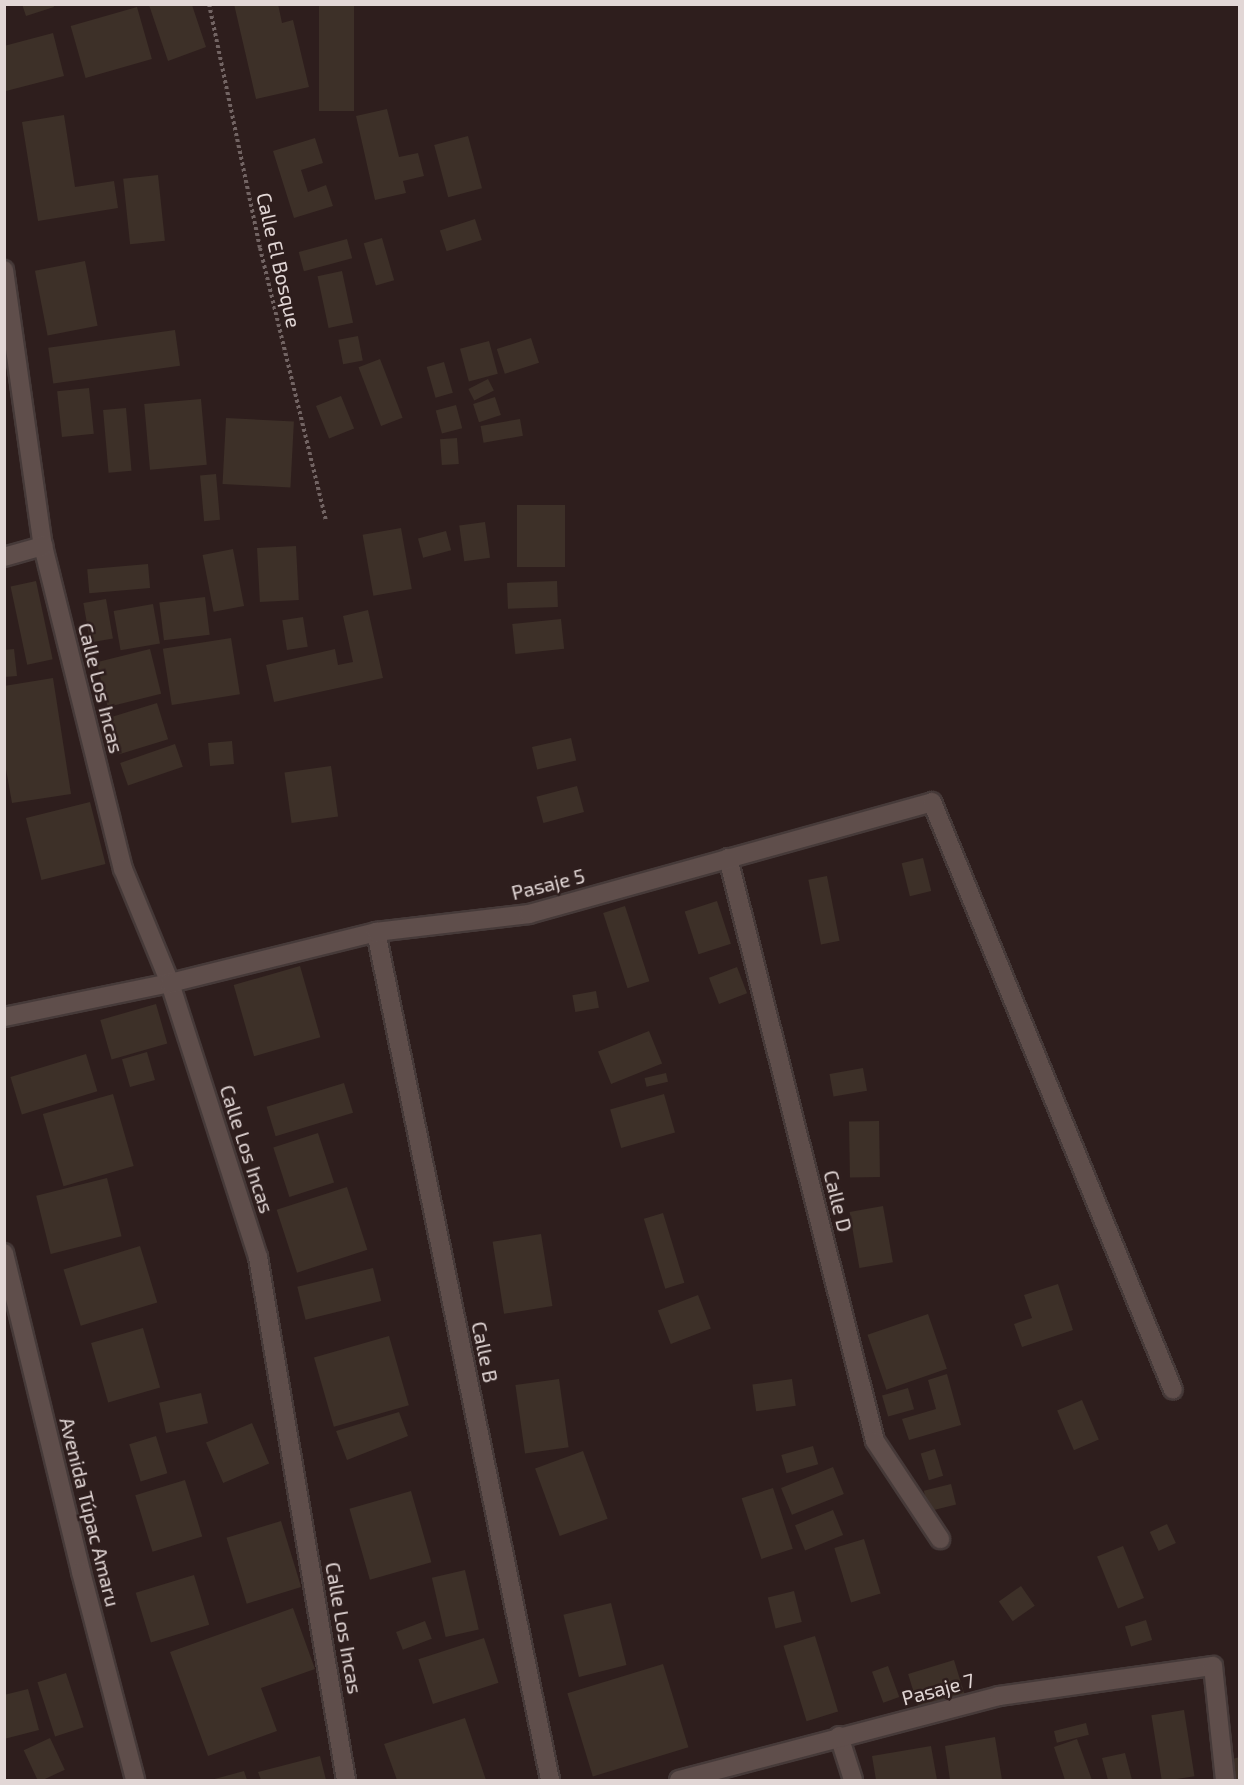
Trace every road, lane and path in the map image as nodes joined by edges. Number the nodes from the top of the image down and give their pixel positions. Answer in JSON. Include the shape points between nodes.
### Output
{"nodes":[{"id":1,"x":208,"y":4,"type":"edge"},
{"id":2,"x":4,"y":270,"type":"edge"},
{"id":3,"x":326,"y":520,"type":"dead end"},
{"id":4,"x":43,"y":546,"type":"junction"},
{"id":5,"x":4,"y":557,"type":"edge"},
{"id":6,"x":728,"y":858,"type":"junction"},
{"id":7,"x":376,"y":933,"type":"junction"},
{"id":8,"x":170,"y":983,"type":"junction"},
{"id":9,"x":4,"y":1017,"type":"edge"},
{"id":10,"x":4,"y":1253,"type":"edge"},
{"id":11,"x":1173,"y":1390,"type":"dead end"},
{"id":12,"x":940,"y":1539,"type":"dead end"},
{"id":13,"x":839,"y":1736,"type":"junction"},
{"id":14,"x":135,"y":1780,"type":"edge"},
{"id":15,"x":346,"y":1780,"type":"edge"},
{"id":16,"x":550,"y":1780,"type":"edge"},
{"id":17,"x":679,"y":1780,"type":"edge"},
{"id":18,"x":853,"y":1780,"type":"edge"},
{"id":19,"x":1225,"y":1780,"type":"edge"}],
"edges":[{"from":1,"to":3,"type":"path","name":"Calle El Bosque","via":[[260,248]]},
{"from":2,"to":4,"type":"street","name":"Calle Los Incas"},
{"from":4,"to":5,"type":"street"},
{"from":4,"to":8,"type":"street","name":"Calle Los Incas","via":[[123,868]]},
{"from":6,"to":7,"type":"street","name":"Pasaje 5","via":[[529,914]]},
{"from":6,"to":11,"type":"street","name":"Pasaje 5","via":[[932,802]]},
{"from":6,"to":12,"type":"street","name":"Calle D","via":[[875,1441]]},
{"from":7,"to":8,"type":"street","name":"Pasaje 5"},
{"from":7,"to":16,"type":"street","name":"Calle B"},
{"from":8,"to":9,"type":"street","name":"Pasaje 5"},
{"from":8,"to":15,"type":"street","name":"Calle Los Incas","via":[[258,1257]]},
{"from":10,"to":14,"type":"street","name":"Avenida Túpac Amaru"},
{"from":13,"to":17,"type":"street","name":"Pasaje 7"},
{"from":13,"to":18,"type":"street"},
{"from":13,"to":19,"type":"street","name":"Pasaje 7","via":[[999,1696],[1213,1666]]}]}
